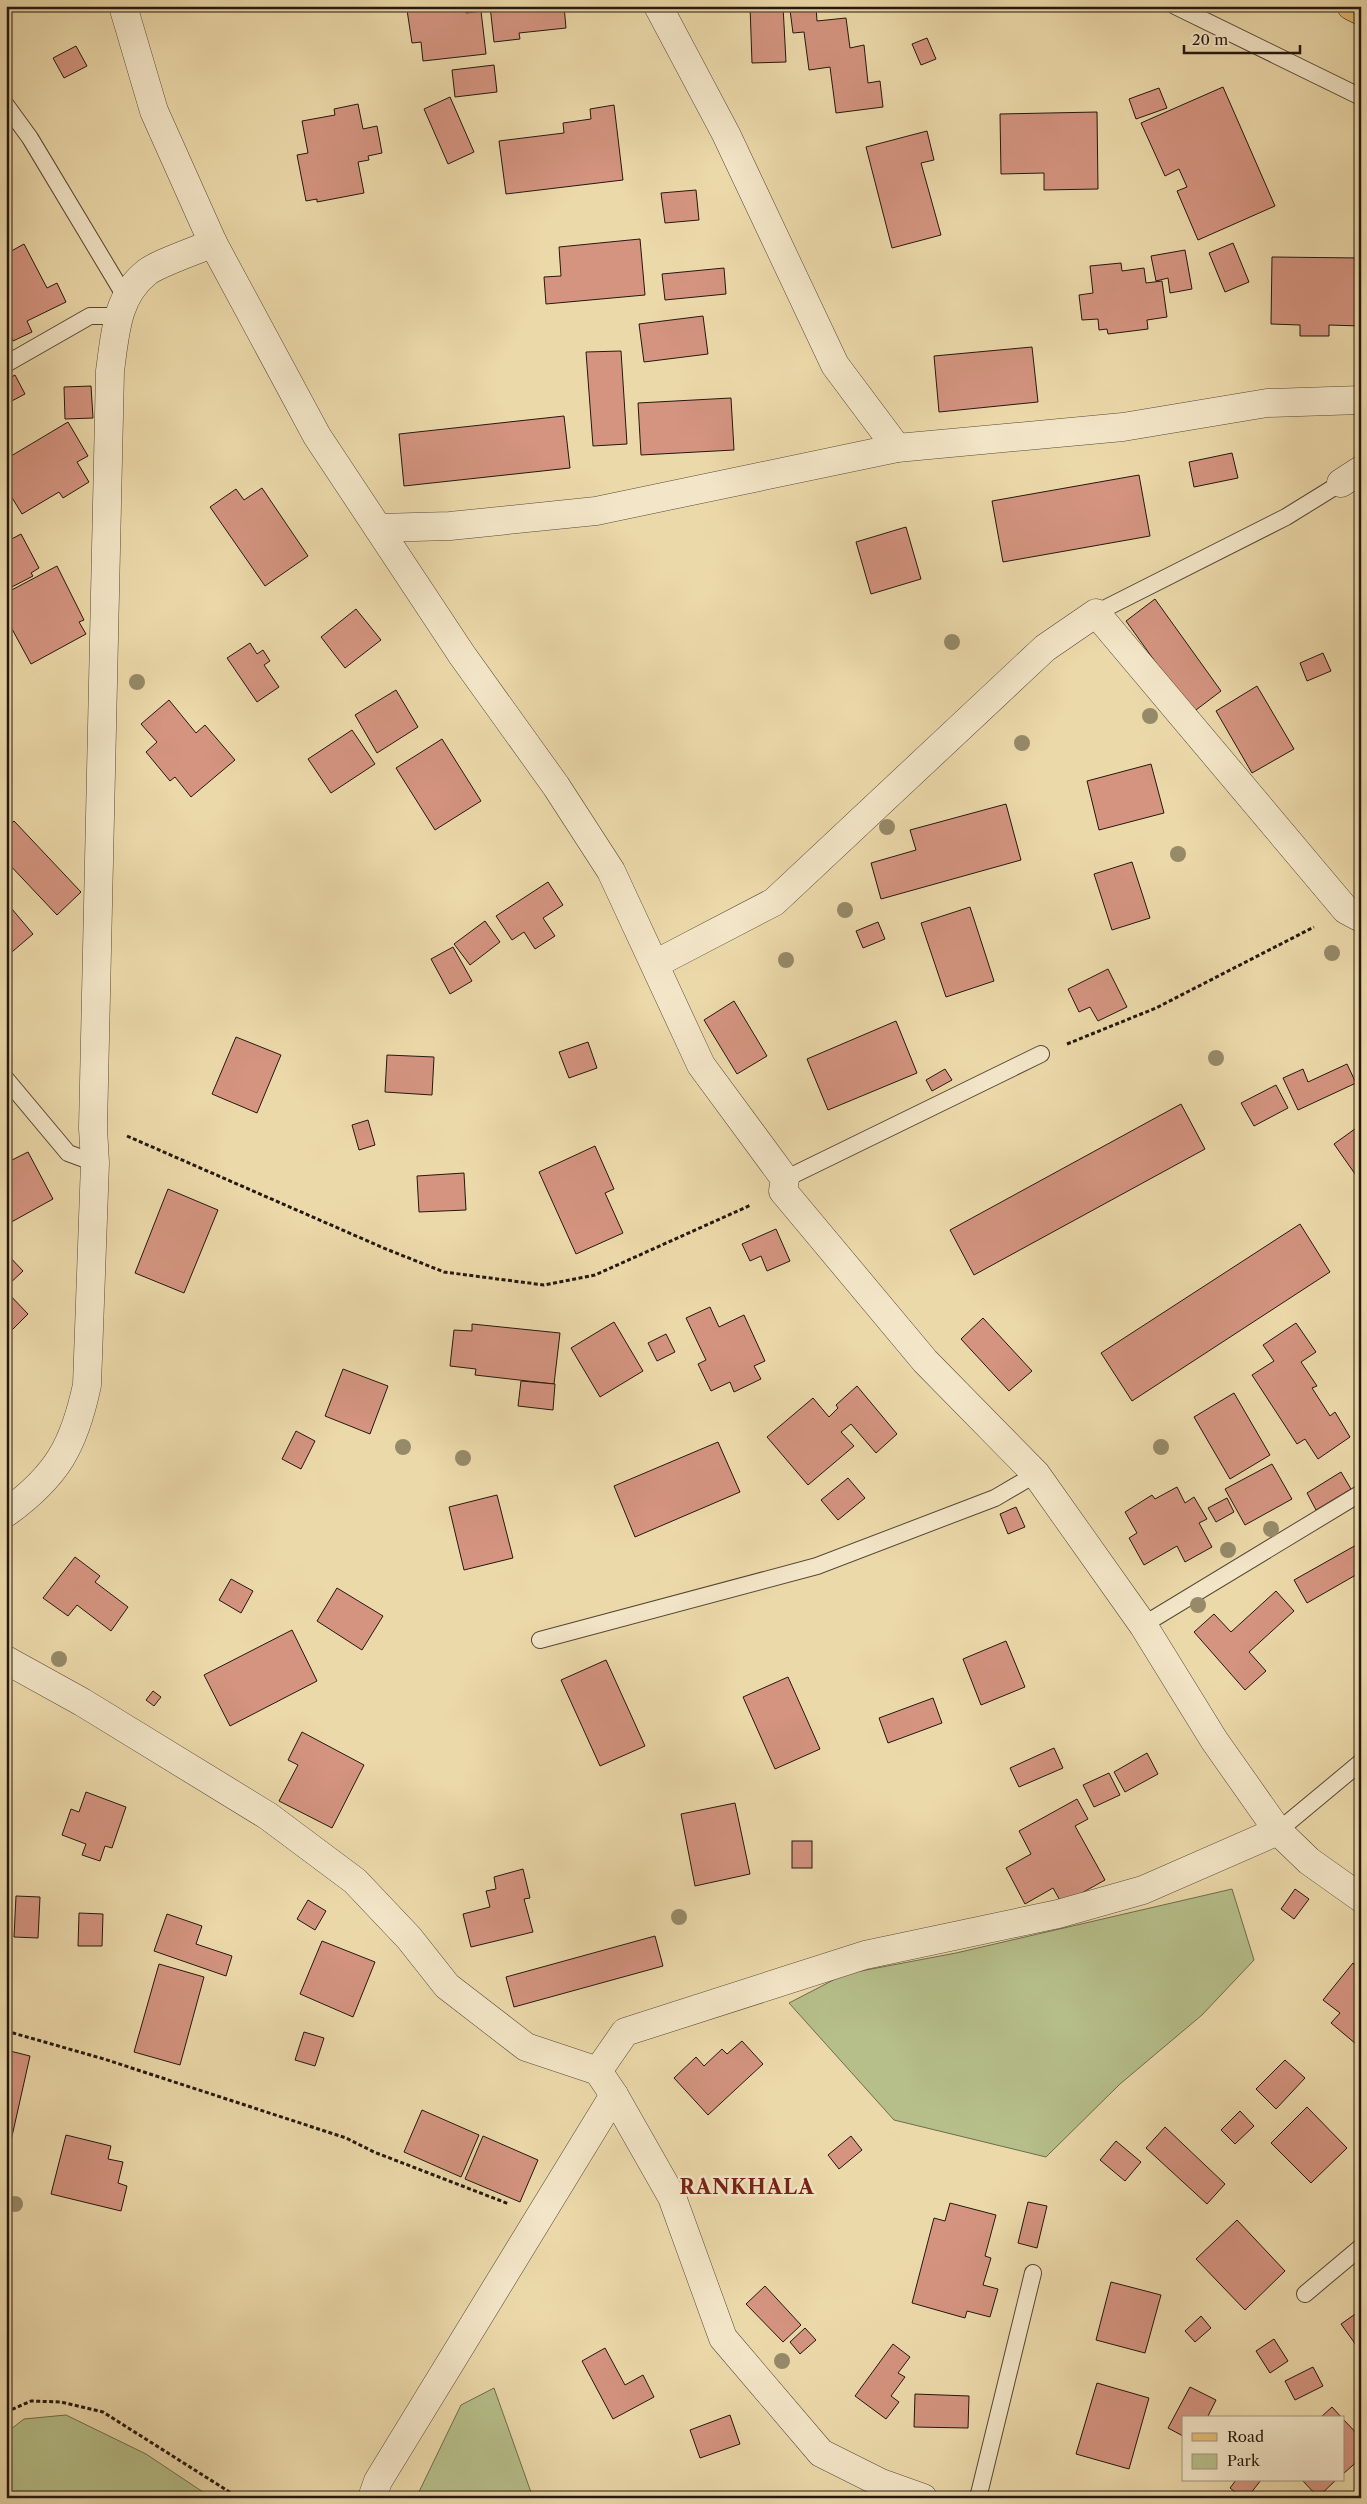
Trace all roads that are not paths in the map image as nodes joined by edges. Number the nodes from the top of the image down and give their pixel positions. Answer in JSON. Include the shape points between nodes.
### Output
{"nodes":[{"id":1,"x":123,"y":6,"type":"edge"},
{"id":2,"x":658,"y":6,"type":"edge"},
{"id":3,"x":1175,"y":6,"type":"edge"},
{"id":4,"x":1351,"y":6,"type":"edge"},
{"id":5,"x":1361,"y":11,"type":"edge"},
{"id":6,"x":1361,"y":97,"type":"edge"},
{"id":7,"x":6,"y":105,"type":"edge"},
{"id":8,"x":213,"y":243,"type":"junction"},
{"id":9,"x":122,"y":307,"type":"junction"},
{"id":10,"x":6,"y":364,"type":"edge"},
{"id":11,"x":1361,"y":400,"type":"edge"},
{"id":12,"x":898,"y":448,"type":"junction"},
{"id":13,"x":1351,"y":477,"type":"edge"},
{"id":14,"x":379,"y":528,"type":"junction"},
{"id":15,"x":1096,"y":613,"type":"junction"},
{"id":16,"x":1353,"y":914,"type":"edge"},
{"id":17,"x":655,"y":964,"type":"junction"},
{"id":18,"x":1041,"y":1054,"type":"road end"},
{"id":19,"x":6,"y":1079,"type":"edge"},
{"id":20,"x":95,"y":1163,"type":"junction"},
{"id":21,"x":784,"y":1185,"type":"junction"},
{"id":22,"x":1036,"y":1474,"type":"junction"},
{"id":23,"x":1361,"y":1493,"type":"edge"},
{"id":24,"x":6,"y":1513,"type":"edge"},
{"id":25,"x":1143,"y":1625,"type":"junction"},
{"id":26,"x":540,"y":1640,"type":"dead end"},
{"id":27,"x":6,"y":1660,"type":"edge"},
{"id":28,"x":1361,"y":1762,"type":"edge"},
{"id":29,"x":1278,"y":1832,"type":"junction"},
{"id":30,"x":1361,"y":1898,"type":"edge"},
{"id":31,"x":598,"y":2071,"type":"junction"},
{"id":32,"x":614,"y":2095,"type":"junction"},
{"id":33,"x":1361,"y":2247,"type":"edge"},
{"id":34,"x":1033,"y":2273,"type":"dead end"},
{"id":35,"x":1305,"y":2294,"type":"dead end"},
{"id":36,"x":372,"y":2498,"type":"edge"},
{"id":37,"x":923,"y":2498,"type":"edge"},
{"id":38,"x":978,"y":2498,"type":"edge"}],
"edges":[{"from":1,"to":8,"type":"street","via":[[154,112]]},
{"from":2,"to":12,"type":"street","via":[[726,134],[835,365]]},
{"from":3,"to":6,"type":"lane"},
{"from":4,"to":5,"type":"main road"},
{"from":7,"to":9,"type":"lane","via":[[30,138]]},
{"from":8,"to":9,"type":"street","via":[[146,272]]},
{"from":8,"to":14,"type":"street","via":[[317,436]]},
{"from":9,"to":10,"type":"lane","via":[[90,316]]},
{"from":9,"to":20,"type":"street","via":[[110,371],[93,1128]]},
{"from":11,"to":12,"type":"street","via":[[1267,403],[1123,427]]},
{"from":12,"to":14,"type":"street","via":[[596,512],[450,526]]},
{"from":13,"to":15,"type":"lane","via":[[1286,517]]},
{"from":14,"to":17,"type":"street","via":[[611,871]]},
{"from":15,"to":16,"type":"street"},
{"from":15,"to":17,"type":"street","via":[[1045,648],[774,902]]},
{"from":17,"to":21,"type":"street","via":[[701,1065]]},
{"from":18,"to":21,"type":"lane"},
{"from":19,"to":20,"type":"lane","via":[[68,1152]]},
{"from":20,"to":24,"type":"street","via":[[87,1385],[81,1412],[64,1455],[47,1480]]},
{"from":21,"to":22,"type":"street","via":[[925,1361]]},
{"from":22,"to":25,"type":"street"},
{"from":22,"to":26,"type":"lane","via":[[995,1498],[817,1566]]},
{"from":23,"to":25,"type":"lane"},
{"from":25,"to":29,"type":"street","via":[[1214,1740]]},
{"from":27,"to":31,"type":"street","via":[[82,1702],[268,1816],[355,1881],[409,1938],[447,1986],[526,2047]]},
{"from":28,"to":29,"type":"lane"},
{"from":29,"to":30,"type":"street","via":[[1308,1861]]},
{"from":29,"to":31,"type":"street","via":[[1143,1890],[1058,1914],[865,1955],[624,2032]]},
{"from":31,"to":32,"type":"street"},
{"from":32,"to":36,"type":"street","via":[[378,2481]]},
{"from":32,"to":37,"type":"street","via":[[672,2197],[723,2338],[821,2453],[881,2483]]},
{"from":33,"to":35,"type":"lane"},
{"from":34,"to":38,"type":"lane"}]}
